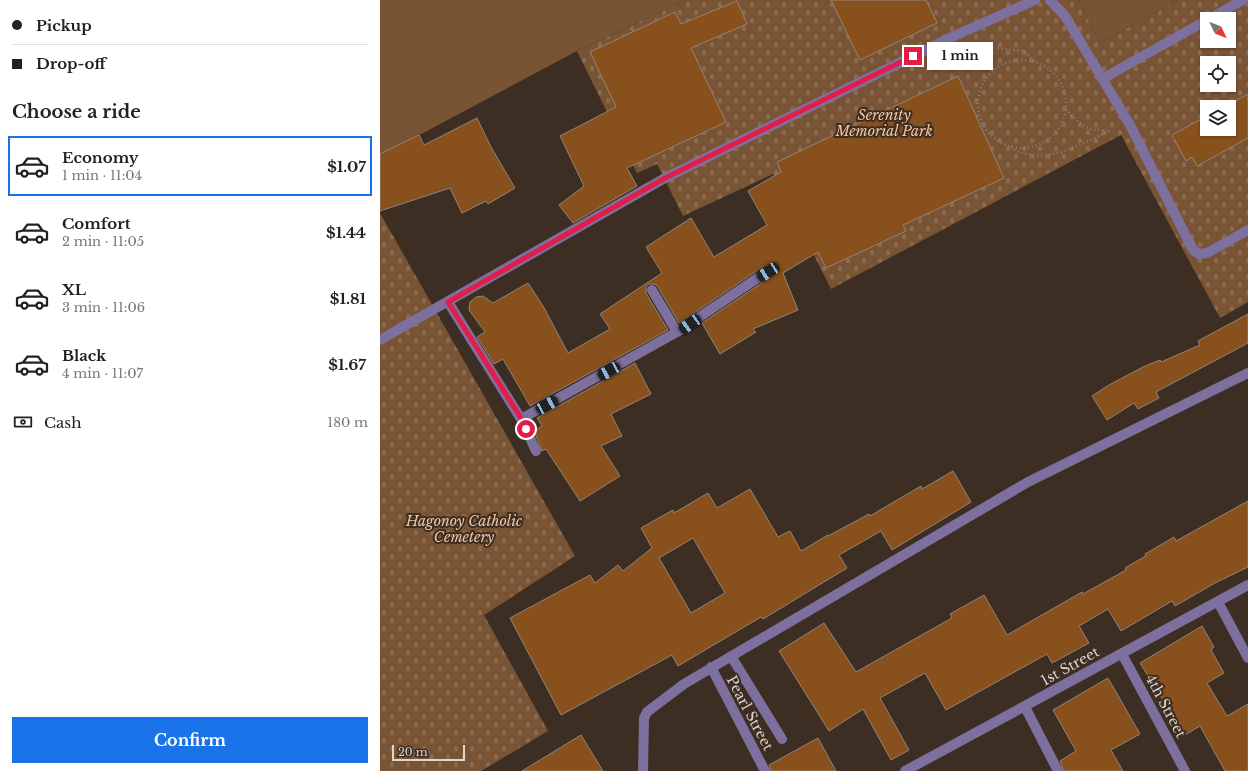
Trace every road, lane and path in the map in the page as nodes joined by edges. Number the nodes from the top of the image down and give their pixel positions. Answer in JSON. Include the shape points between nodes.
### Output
{"nodes":[{"id":1,"x":1035,"y":0,"type":"edge"},
{"id":2,"x":1050,"y":0,"type":"edge"},
{"id":3,"x":1243,"y":0,"type":"edge"},
{"id":4,"x":1222,"y":12,"type":"edge"},
{"id":5,"x":1200,"y":24,"type":"edge"},
{"id":6,"x":962,"y":53,"type":"dead end"},
{"id":7,"x":1036,"y":63,"type":"junction"},
{"id":8,"x":1102,"y":79,"type":"junction"},
{"id":9,"x":1066,"y":108,"type":"junction"},
{"id":10,"x":1130,"y":125,"type":"junction"},
{"id":11,"x":1111,"y":130,"type":"junction"},
{"id":12,"x":1010,"y":147,"type":"junction"},
{"id":13,"x":1248,"y":230,"type":"edge"},
{"id":14,"x":768,"y":272,"type":"dead end"},
{"id":15,"x":652,"y":290,"type":"dead end"},
{"id":16,"x":448,"y":302,"type":"junction"},
{"id":17,"x":677,"y":332,"type":"junction"},
{"id":18,"x":380,"y":340,"type":"edge"},
{"id":19,"x":1248,"y":373,"type":"edge"},
{"id":20,"x":521,"y":418,"type":"junction"},
{"id":21,"x":536,"y":450,"type":"dead end"},
{"id":22,"x":1248,"y":585,"type":"edge"},
{"id":23,"x":1218,"y":602,"type":"junction"},
{"id":24,"x":1122,"y":654,"type":"junction"},
{"id":25,"x":731,"y":656,"type":"junction"},
{"id":26,"x":1248,"y":658,"type":"edge"},
{"id":27,"x":711,"y":667,"type":"junction"},
{"id":28,"x":1025,"y":707,"type":"junction"},
{"id":29,"x":782,"y":739,"type":"dead end"},
{"id":30,"x":922,"y":767,"type":"edge"},
{"id":31,"x":643,"y":771,"type":"edge"},
{"id":32,"x":765,"y":771,"type":"edge"},
{"id":33,"x":905,"y":771,"type":"edge"},
{"id":34,"x":1058,"y":771,"type":"edge"},
{"id":35,"x":1185,"y":771,"type":"edge"}],
"edges":[{"from":1,"to":16,"type":"street","via":[[954,36],[665,178]]},
{"from":2,"to":8,"type":"street","via":[[1065,16]]},
{"from":3,"to":4,"type":"street"},
{"from":5,"to":8,"type":"street"},
{"from":6,"to":7,"type":"path","via":[[995,48],[1024,51]]},
{"from":7,"to":9,"type":"path","via":[[1052,71],[1060,81],[1065,93]]},
{"from":7,"to":12,"type":"path","via":[[1018,60],[998,67],[983,82],[978,95],[977,109],[984,128],[998,142]]},
{"from":8,"to":10,"type":"street"},
{"from":9,"to":11,"type":"path","via":[[1079,123],[1094,131]]},
{"from":9,"to":12,"type":"path","via":[[1058,130],[1049,139],[1037,146]]},
{"from":10,"to":11,"type":"path"},
{"from":10,"to":13,"type":"street","via":[[1193,250],[1199,254],[1207,253]]},
{"from":11,"to":12,"type":"path","via":[[1068,151],[1042,156],[1020,154]]},
{"from":14,"to":17,"type":"street"},
{"from":15,"to":17,"type":"street"},
{"from":16,"to":18,"type":"street"},
{"from":16,"to":20,"type":"street"},
{"from":17,"to":20,"type":"street"},
{"from":19,"to":25,"type":"street","via":[[1028,482]]},
{"from":20,"to":21,"type":"street"},
{"from":22,"to":23,"type":"street","name":"1st Street"},
{"from":23,"to":24,"type":"street","name":"1st Street"},
{"from":23,"to":26,"type":"street"},
{"from":24,"to":28,"type":"street","name":"1st Street"},
{"from":24,"to":35,"type":"street","name":"4th Street"},
{"from":25,"to":27,"type":"street"},
{"from":25,"to":29,"type":"street"},
{"from":27,"to":31,"type":"street","via":[[652,706],[647,712],[644,718]]},
{"from":27,"to":32,"type":"street","name":"Pearl Street"},
{"from":28,"to":30,"type":"street","name":"1st Street"},
{"from":28,"to":34,"type":"street"},
{"from":30,"to":33,"type":"street","name":"1st Street"}]}
